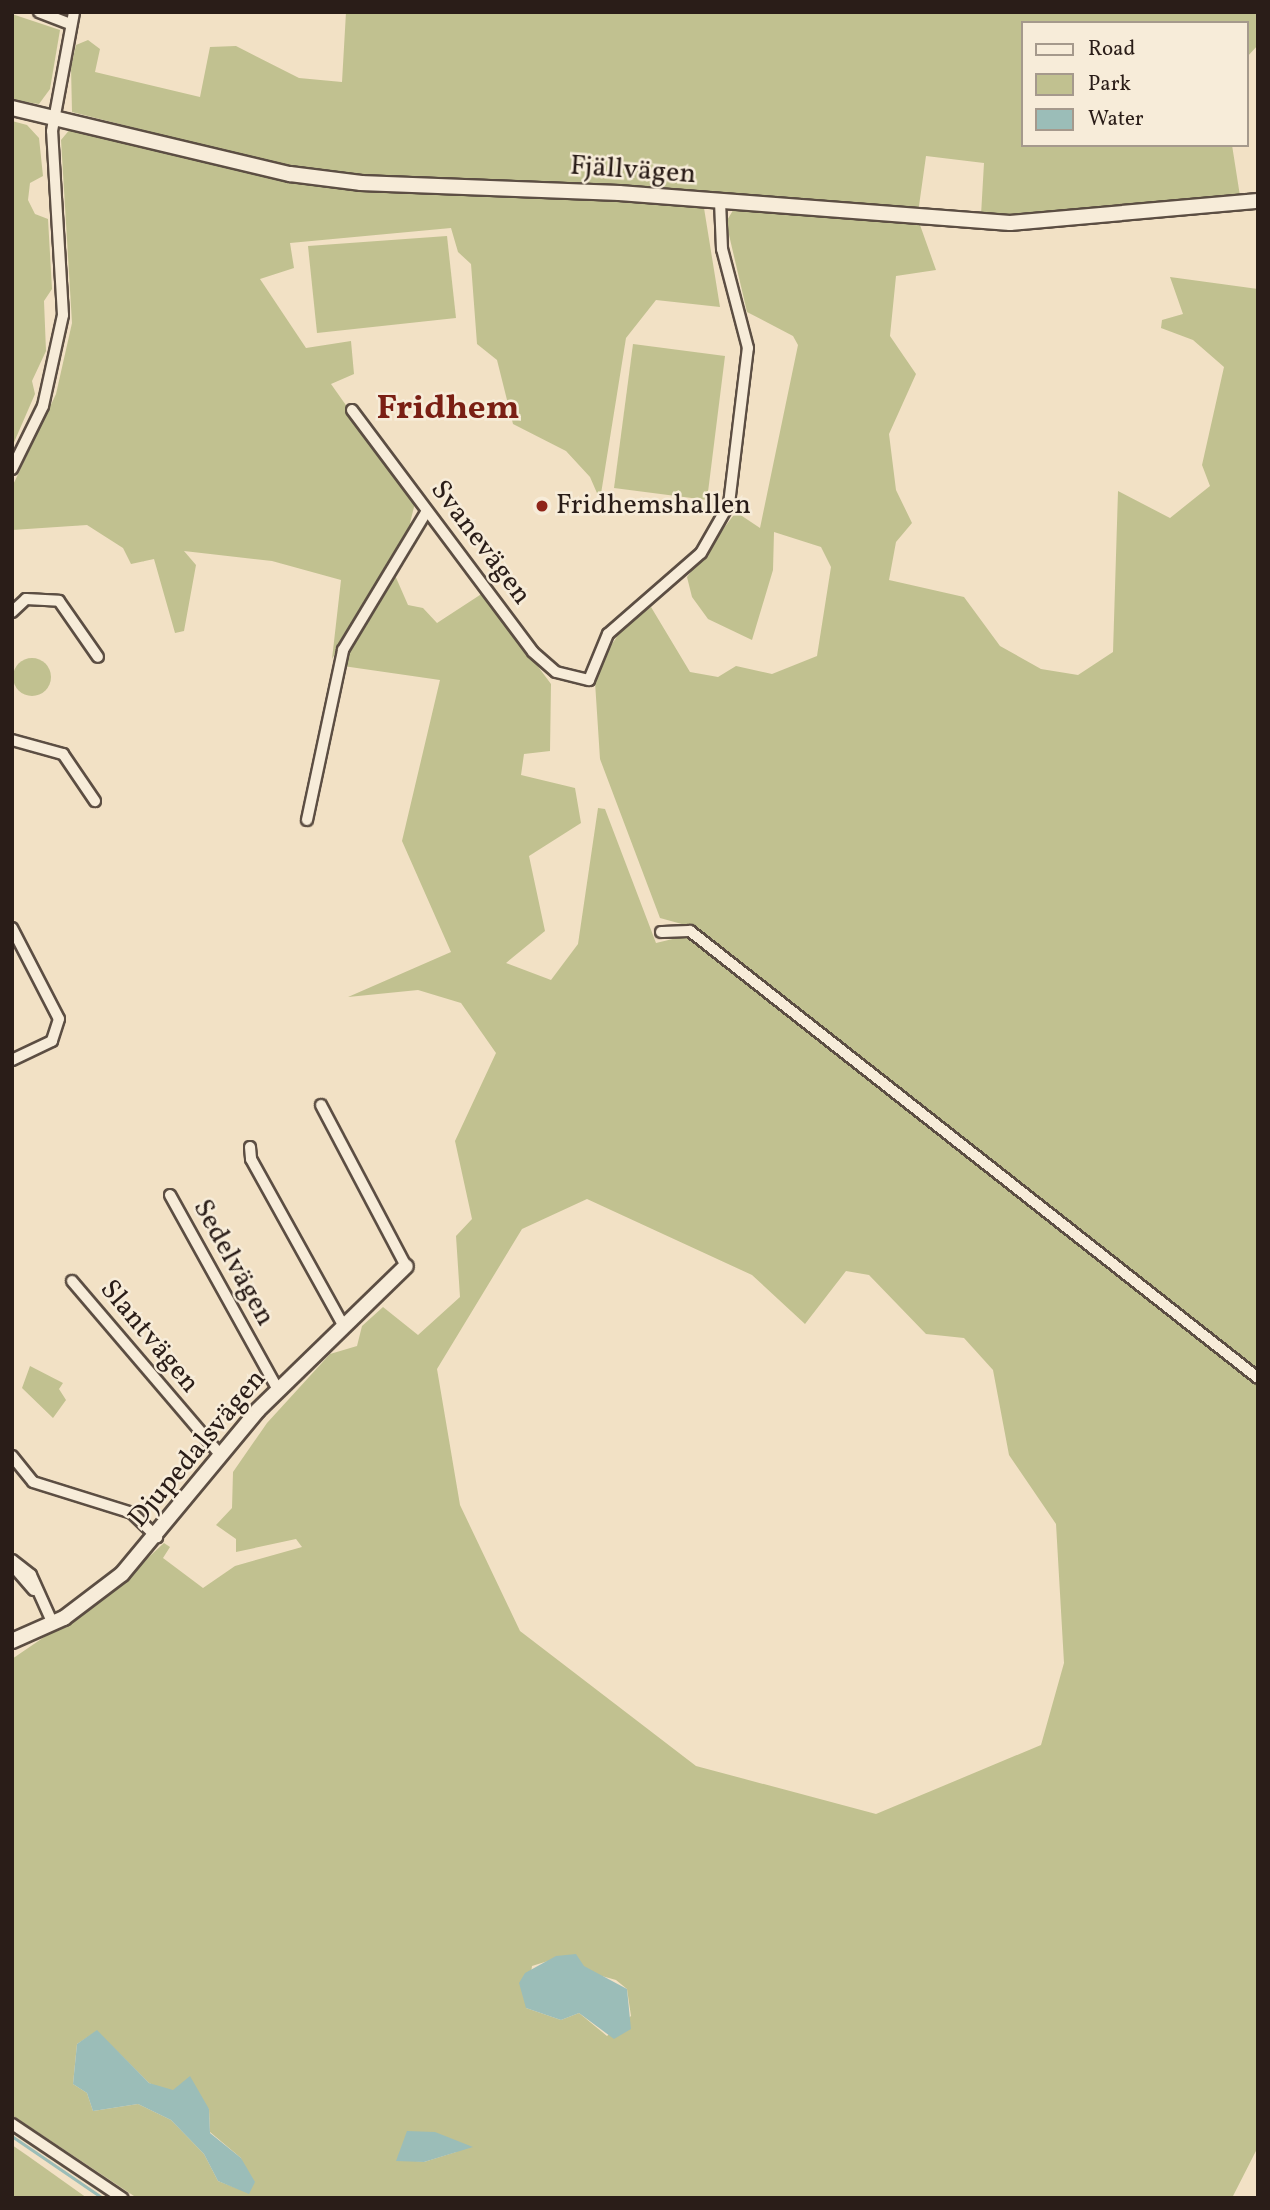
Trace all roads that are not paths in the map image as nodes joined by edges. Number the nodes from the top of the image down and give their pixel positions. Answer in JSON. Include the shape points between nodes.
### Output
{"nodes":[{"id":1,"x":74,"y":12,"type":"edge"},
{"id":2,"x":36,"y":13,"type":"edge"},
{"id":3,"x":71,"y":24,"type":"junction"},
{"id":4,"x":12,"y":108,"type":"edge"},
{"id":5,"x":53,"y":117,"type":"junction"},
{"id":6,"x":720,"y":201,"type":"junction"},
{"id":7,"x":1258,"y":201,"type":"edge"},
{"id":8,"x":352,"y":410,"type":"dead end"},
{"id":9,"x":12,"y":469,"type":"edge"},
{"id":10,"x":427,"y":511,"type":"junction"},
{"id":11,"x":12,"y":612,"type":"edge"},
{"id":12,"x":98,"y":657,"type":"dead end"},
{"id":13,"x":12,"y":740,"type":"edge"},
{"id":14,"x":95,"y":802,"type":"dead end"},
{"id":15,"x":307,"y":820,"type":"dead end"},
{"id":16,"x":12,"y":928,"type":"edge"},
{"id":17,"x":661,"y":932,"type":"dead end"},
{"id":18,"x":16,"y":944,"type":"edge"},
{"id":19,"x":12,"y":1060,"type":"edge"},
{"id":20,"x":321,"y":1105,"type":"dead end"},
{"id":21,"x":250,"y":1147,"type":"dead end"},
{"id":22,"x":170,"y":1195,"type":"dead end"},
{"id":23,"x":406,"y":1266,"type":"joint"},
{"id":24,"x":72,"y":1281,"type":"dead end"},
{"id":25,"x":344,"y":1327,"type":"junction"},
{"id":26,"x":1258,"y":1378,"type":"edge"},
{"id":27,"x":278,"y":1390,"type":"junction"},
{"id":28,"x":220,"y":1454,"type":"junction"},
{"id":29,"x":12,"y":1457,"type":"edge"},
{"id":30,"x":157,"y":1536,"type":"junction"},
{"id":31,"x":12,"y":1563,"type":"edge"},
{"id":32,"x":53,"y":1624,"type":"junction"},
{"id":33,"x":12,"y":1641,"type":"edge"},
{"id":34,"x":12,"y":2124,"type":"edge"},
{"id":35,"x":122,"y":2198,"type":"edge"}],
"edges":[{"from":1,"to":3,"type":"street"},
{"from":2,"to":3,"type":"street"},
{"from":3,"to":5,"type":"street"},
{"from":4,"to":5,"type":"street","name":"Fjällvägen"},
{"from":5,"to":6,"type":"street","name":"Fjällvägen","via":[[316,178]]},
{"from":5,"to":9,"type":"street","via":[[63,315],[43,406]]},
{"from":6,"to":7,"type":"street","name":"Fjällvägen","via":[[1032,223]]},
{"from":6,"to":10,"type":"street","name":"Svanevägen","via":[[722,249],[748,358],[729,504],[701,553],[608,634],[589,680],[546,666]]},
{"from":8,"to":10,"type":"street","name":"Svanevägen"},
{"from":10,"to":15,"type":"street","via":[[343,650]]},
{"from":11,"to":12,"type":"street","via":[[26,599],[59,601]]},
{"from":13,"to":14,"type":"street","via":[[63,754]]},
{"from":16,"to":18,"type":"street"},
{"from":17,"to":26,"type":"street","via":[[690,931]]},
{"from":18,"to":19,"type":"street","via":[[58,1011],[59,1026],[44,1047]]},
{"from":20,"to":23,"type":"street"},
{"from":21,"to":25,"type":"street","via":[[251,1159]]},
{"from":22,"to":27,"type":"street","name":"Sedelvägen"},
{"from":23,"to":25,"type":"street","name":"Djupedalsvägen"},
{"from":24,"to":28,"type":"street","name":"Slantvägen"},
{"from":25,"to":27,"type":"street","name":"Djupedalsvägen"},
{"from":27,"to":28,"type":"street","name":"Djupedalsvägen"},
{"from":28,"to":30,"type":"street","name":"Djupedalsvägen"},
{"from":29,"to":30,"type":"street","via":[[33,1482],[116,1510]]},
{"from":30,"to":32,"type":"street","name":"Djupedalsvägen","via":[[111,1584]]},
{"from":31,"to":32,"type":"street","via":[[39,1595]]},
{"from":32,"to":33,"type":"street","name":"Djupedalsvägen"},
{"from":34,"to":35,"type":"street"}]}
